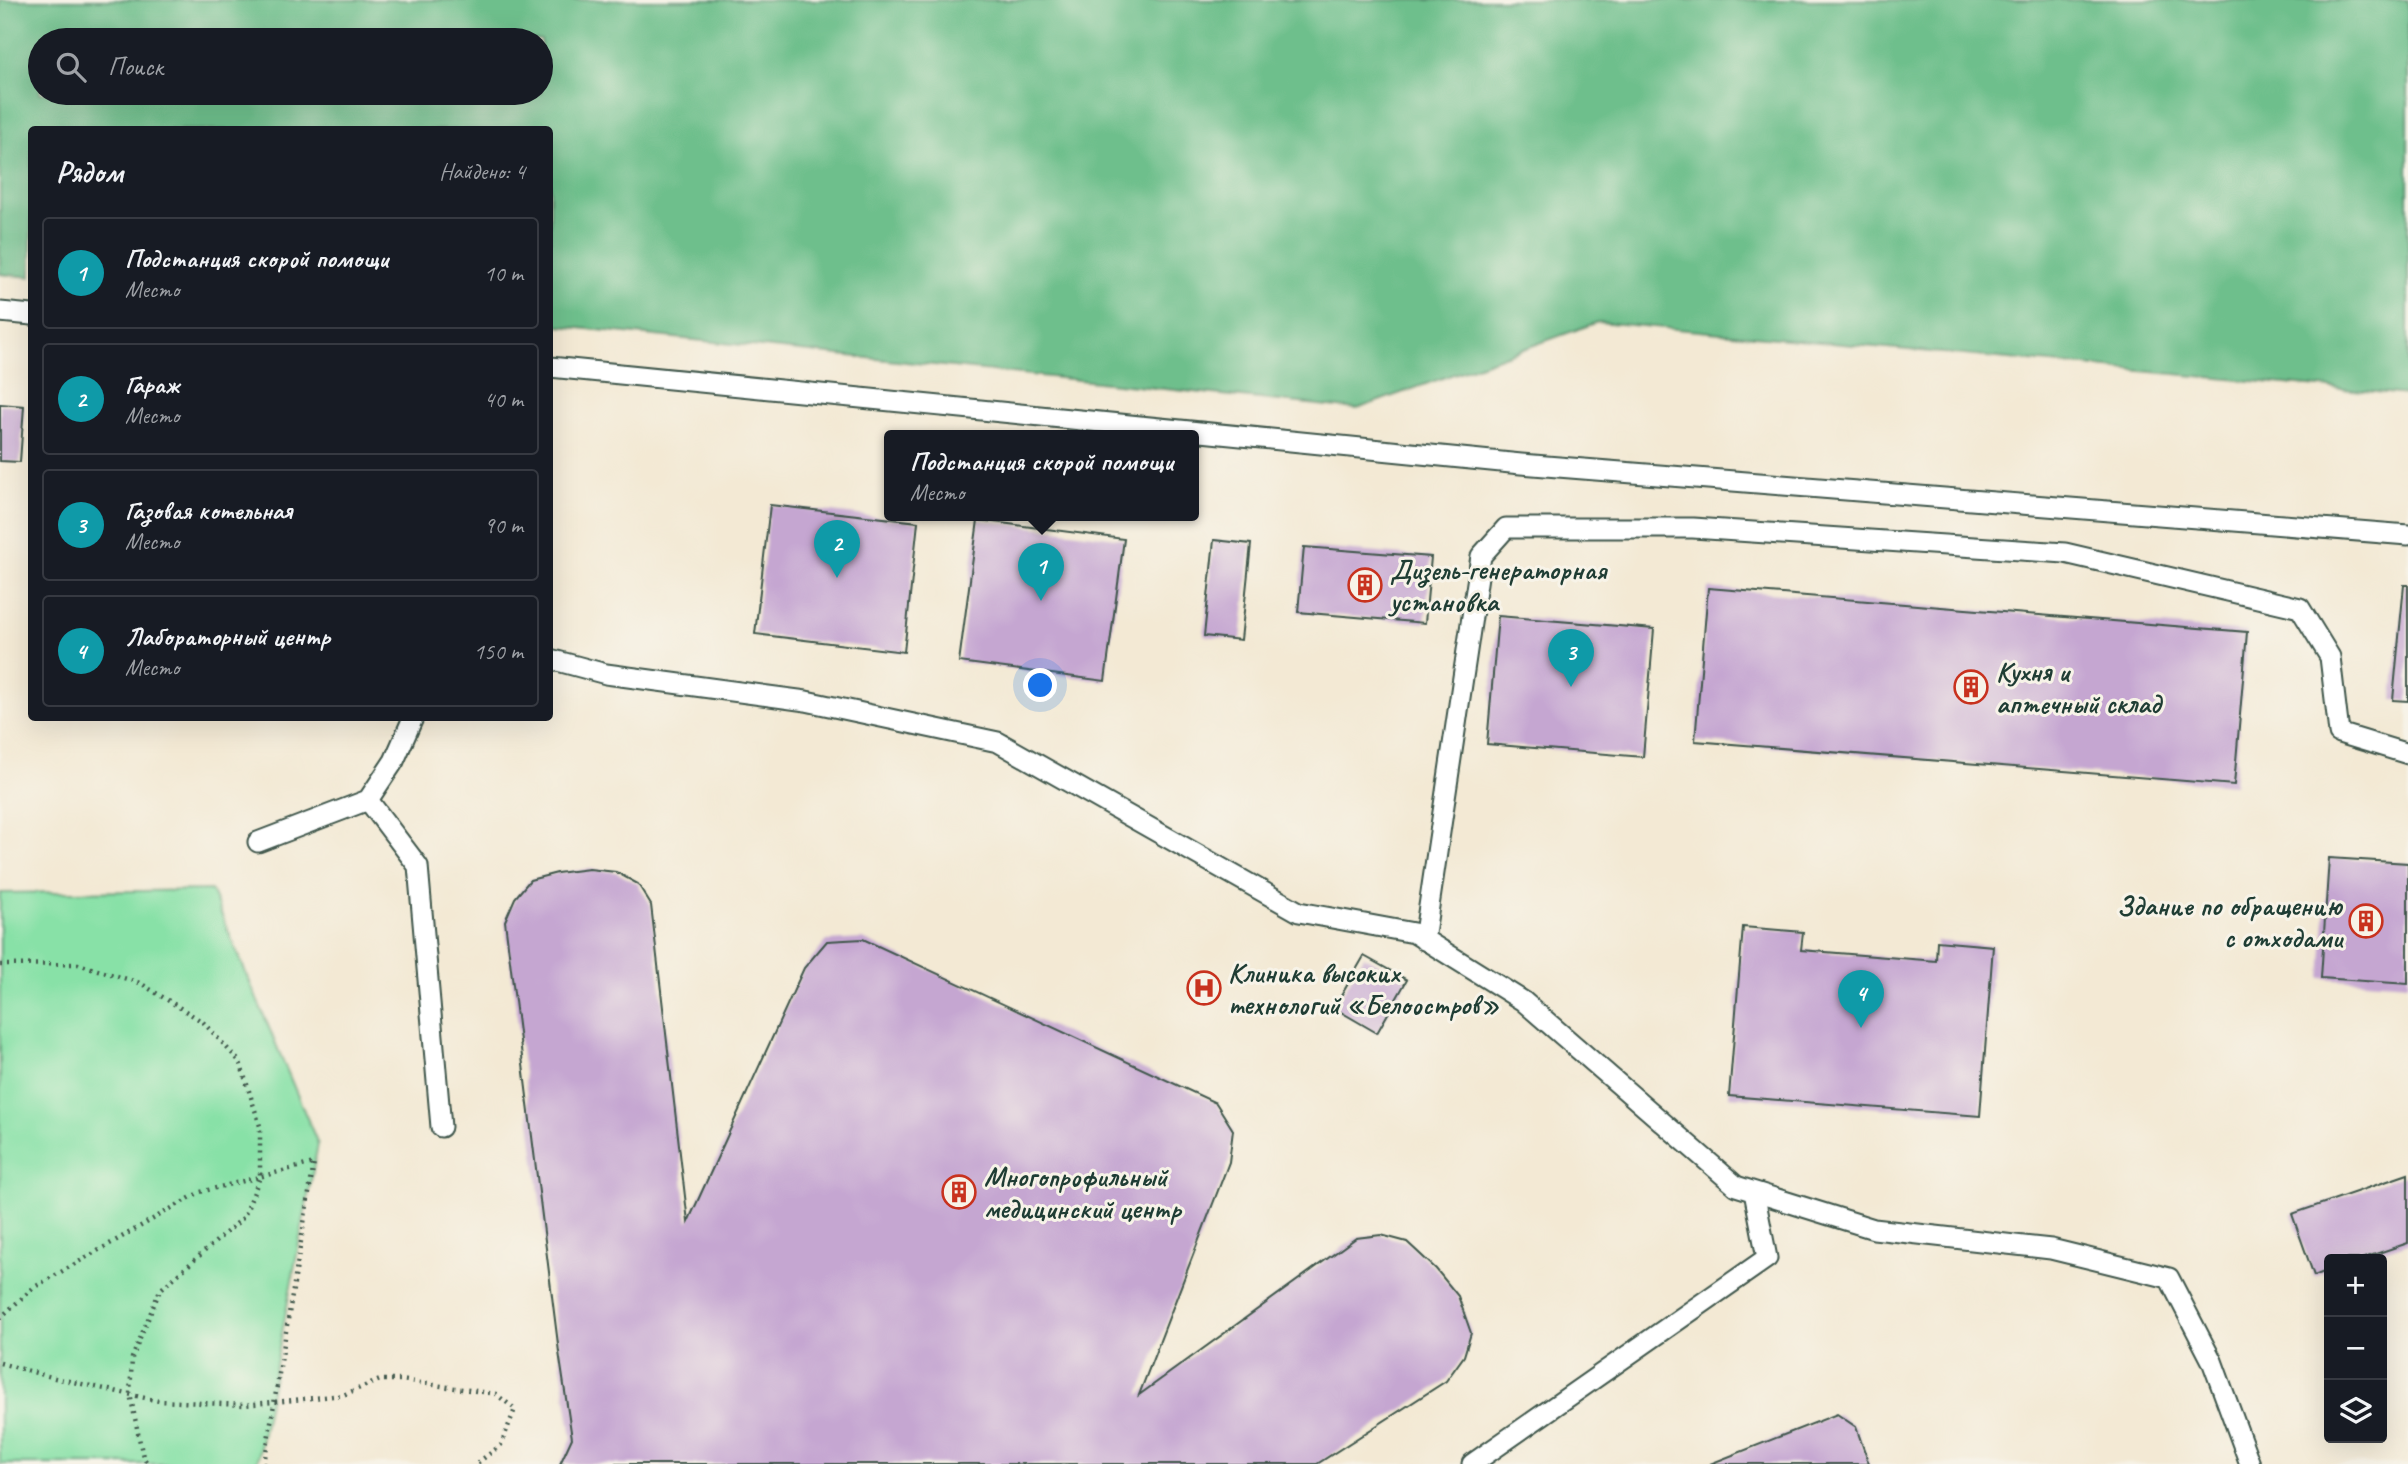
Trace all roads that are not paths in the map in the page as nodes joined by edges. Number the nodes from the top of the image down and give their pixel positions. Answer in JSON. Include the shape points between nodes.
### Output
{"nodes":[{"id":1,"x":0,"y":312,"type":"edge"},
{"id":2,"x":28,"y":315,"type":"edge"},
{"id":3,"x":553,"y":367,"type":"edge"},
{"id":4,"x":1181,"y":430,"type":"edge"},
{"id":5,"x":1199,"y":432,"type":"edge"},
{"id":6,"x":2408,"y":535,"type":"edge"},
{"id":7,"x":553,"y":660,"type":"edge"},
{"id":8,"x":413,"y":721,"type":"edge"},
{"id":9,"x":2408,"y":754,"type":"edge"},
{"id":10,"x":368,"y":800,"type":"junction"},
{"id":11,"x":258,"y":842,"type":"dead end"},
{"id":12,"x":1424,"y":940,"type":"junction"},
{"id":13,"x":441,"y":1127,"type":"dead end"},
{"id":14,"x":1754,"y":1192,"type":"junction"},
{"id":15,"x":1472,"y":1464,"type":"edge"},
{"id":16,"x":2250,"y":1464,"type":"edge"}],
"edges":[{"from":1,"to":2,"type":"lane"},
{"from":3,"to":4,"type":"lane"},
{"from":5,"to":6,"type":"lane","via":[[1521,464]]},
{"from":7,"to":12,"type":"lane","via":[[606,674],[806,701],[998,742],[1299,912],[1414,933]]},
{"from":8,"to":10,"type":"lane"},
{"from":9,"to":12,"type":"lane","via":[[2339,733],[2330,657],[2300,608],[2065,554],[1693,528],[1506,528],[1481,556]]},
{"from":10,"to":11,"type":"lane"},
{"from":10,"to":13,"type":"lane","via":[[418,866]]},
{"from":12,"to":14,"type":"lane","via":[[1523,1001],[1736,1186]]},
{"from":14,"to":15,"type":"lane","via":[[1767,1258]]},
{"from":14,"to":16,"type":"lane","via":[[1874,1229],[2051,1249],[2169,1278],[2212,1362]]}]}
